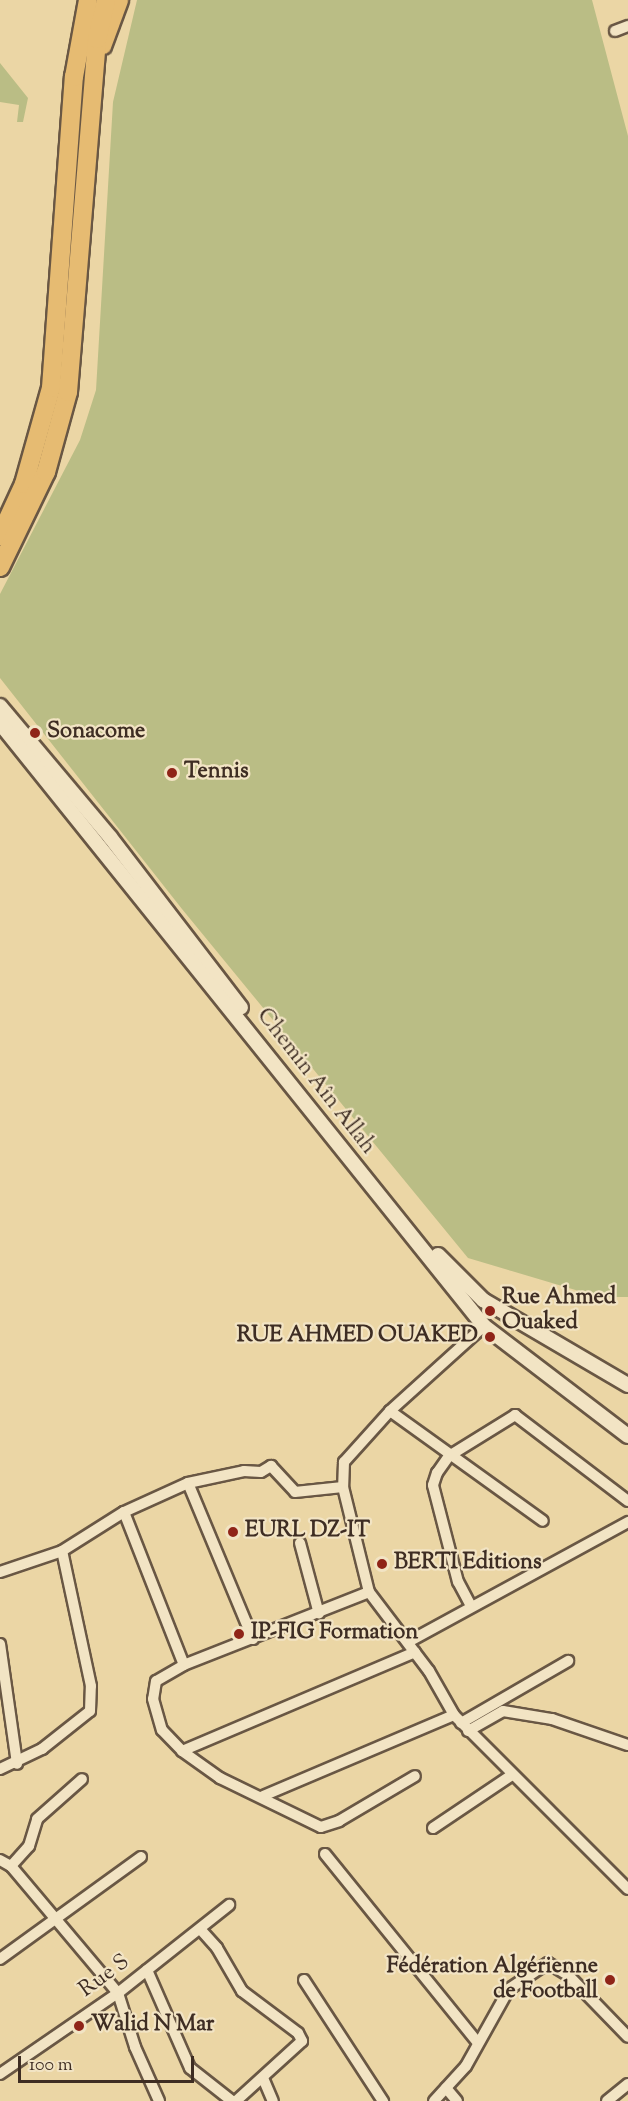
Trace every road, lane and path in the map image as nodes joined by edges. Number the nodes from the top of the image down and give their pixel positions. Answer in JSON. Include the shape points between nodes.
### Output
{"nodes":[{"id":1,"x":88,"y":0,"type":"edge"},
{"id":2,"x":106,"y":0,"type":"edge"},
{"id":3,"x":120,"y":0,"type":"edge"},
{"id":4,"x":628,"y":26,"type":"edge"},
{"id":5,"x":615,"y":32,"type":"dead end"},
{"id":6,"x":94,"y":72,"type":"junction"},
{"id":7,"x":0,"y":536,"type":"edge"},
{"id":8,"x":0,"y":567,"type":"edge"},
{"id":9,"x":0,"y":706,"type":"edge"},
{"id":10,"x":0,"y":723,"type":"edge"},
{"id":11,"x":500,"y":1311,"type":"junction"},
{"id":12,"x":484,"y":1326,"type":"junction"},
{"id":13,"x":628,"y":1385,"type":"edge"},
{"id":14,"x":390,"y":1411,"type":"junction"},
{"id":15,"x":628,"y":1436,"type":"edge"},
{"id":16,"x":449,"y":1456,"type":"junction"},
{"id":17,"x":188,"y":1483,"type":"junction"},
{"id":18,"x":343,"y":1487,"type":"junction"},
{"id":19,"x":628,"y":1501,"type":"edge"},
{"id":20,"x":124,"y":1512,"type":"junction"},
{"id":21,"x":543,"y":1521,"type":"dead end"},
{"id":22,"x":628,"y":1522,"type":"edge"},
{"id":23,"x":300,"y":1544,"type":"dead end"},
{"id":24,"x":62,"y":1551,"type":"junction"},
{"id":25,"x":0,"y":1572,"type":"edge"},
{"id":26,"x":369,"y":1592,"type":"junction"},
{"id":27,"x":471,"y":1606,"type":"junction"},
{"id":28,"x":319,"y":1614,"type":"junction"},
{"id":29,"x":253,"y":1639,"type":"junction"},
{"id":30,"x":408,"y":1642,"type":"junction"},
{"id":31,"x":0,"y":1644,"type":"edge"},
{"id":32,"x":415,"y":1652,"type":"junction"},
{"id":33,"x":568,"y":1661,"type":"dead end"},
{"id":34,"x":184,"y":1665,"type":"junction"},
{"id":35,"x":461,"y":1723,"type":"junction"},
{"id":36,"x":628,"y":1745,"type":"edge"},
{"id":37,"x":182,"y":1751,"type":"junction"},
{"id":38,"x":17,"y":1764,"type":"junction"},
{"id":39,"x":0,"y":1769,"type":"edge"},
{"id":40,"x":512,"y":1775,"type":"junction"},
{"id":41,"x":416,"y":1776,"type":"dead end"},
{"id":42,"x":82,"y":1779,"type":"dead end"},
{"id":43,"x":262,"y":1796,"type":"junction"},
{"id":44,"x":433,"y":1828,"type":"dead end"},
{"id":45,"x":325,"y":1854,"type":"dead end"},
{"id":46,"x":141,"y":1857,"type":"dead end"},
{"id":47,"x":0,"y":1860,"type":"edge"},
{"id":48,"x":11,"y":1866,"type":"junction"},
{"id":49,"x":628,"y":1889,"type":"edge"},
{"id":50,"x":229,"y":1905,"type":"dead end"},
{"id":51,"x":58,"y":1920,"type":"junction"},
{"id":52,"x":201,"y":1930,"type":"junction"},
{"id":53,"x":0,"y":1959,"type":"edge"},
{"id":54,"x":147,"y":1970,"type":"junction"},
{"id":55,"x":304,"y":1980,"type":"dead end"},
{"id":56,"x":118,"y":1992,"type":"junction"},
{"id":57,"x":628,"y":2037,"type":"edge"},
{"id":58,"x":478,"y":2043,"type":"junction"},
{"id":59,"x":0,"y":2074,"type":"edge"},
{"id":60,"x":262,"y":2078,"type":"junction"},
{"id":61,"x":628,"y":2084,"type":"edge"},
{"id":62,"x":446,"y":2088,"type":"junction"},
{"id":63,"x":159,"y":2101,"type":"edge"},
{"id":64,"x":234,"y":2101,"type":"edge"},
{"id":65,"x":273,"y":2101,"type":"edge"},
{"id":66,"x":383,"y":2101,"type":"edge"},
{"id":67,"x":435,"y":2101,"type":"edge"},
{"id":68,"x":457,"y":2101,"type":"edge"},
{"id":69,"x":607,"y":2101,"type":"edge"}],
"edges":[{"from":1,"to":7,"type":"highway","via":[[74,77],[51,388],[24,484]]},
{"from":2,"to":6,"type":"highway"},
{"from":3,"to":6,"type":"main road"},
{"from":4,"to":5,"type":"street"},
{"from":6,"to":8,"type":"highway","via":[[68,392],[46,472]]},
{"from":9,"to":11,"type":"main road","name":"Chemin Aîn Allah","via":[[110,837],[429,1244],[452,1271]]},
{"from":10,"to":12,"type":"main road","name":"Chemin Aîn Allah"},
{"from":11,"to":12,"type":"main road"},
{"from":11,"to":13,"type":"main road","name":"Chemin Aîn Allah"},
{"from":12,"to":14,"type":"street"},
{"from":12,"to":15,"type":"main road","name":"Chemin Aîn Allah"},
{"from":14,"to":16,"type":"street"},
{"from":14,"to":18,"type":"street","via":[[347,1456],[341,1474]]},
{"from":16,"to":19,"type":"street","via":[[514,1415]]},
{"from":16,"to":21,"type":"street"},
{"from":16,"to":27,"type":"street","via":[[433,1485],[458,1582]]},
{"from":17,"to":18,"type":"street","via":[[244,1471],[261,1472],[271,1466],[295,1492]]},
{"from":17,"to":20,"type":"street"},
{"from":17,"to":29,"type":"street"},
{"from":18,"to":26,"type":"street"},
{"from":20,"to":24,"type":"street"},
{"from":20,"to":34,"type":"street"},
{"from":22,"to":27,"type":"street"},
{"from":23,"to":28,"type":"street"},
{"from":24,"to":25,"type":"street"},
{"from":24,"to":38,"type":"street","via":[[91,1686],[90,1711]]},
{"from":26,"to":28,"type":"street"},
{"from":26,"to":30,"type":"street"},
{"from":27,"to":30,"type":"street"},
{"from":28,"to":29,"type":"street"},
{"from":29,"to":34,"type":"street"},
{"from":30,"to":32,"type":"street"},
{"from":31,"to":38,"type":"street"},
{"from":32,"to":35,"type":"street"},
{"from":32,"to":37,"type":"street"},
{"from":33,"to":35,"type":"street"},
{"from":34,"to":37,"type":"street","via":[[156,1682],[153,1689],[162,1730]]},
{"from":35,"to":36,"type":"street","via":[[502,1711],[552,1719]]},
{"from":35,"to":40,"type":"street"},
{"from":35,"to":43,"type":"street"},
{"from":37,"to":43,"type":"street","via":[[220,1778]]},
{"from":38,"to":39,"type":"street"},
{"from":40,"to":44,"type":"street"},
{"from":40,"to":49,"type":"street"},
{"from":41,"to":43,"type":"street","via":[[339,1821],[321,1827]]},
{"from":42,"to":48,"type":"street","via":[[37,1819],[28,1846]]},
{"from":45,"to":58,"type":"street"},
{"from":46,"to":51,"type":"street"},
{"from":47,"to":48,"type":"street"},
{"from":48,"to":51,"type":"street"},
{"from":50,"to":52,"type":"street","name":"Rue S"},
{"from":51,"to":53,"type":"street"},
{"from":51,"to":56,"type":"street"},
{"from":52,"to":54,"type":"street","name":"Rue S"},
{"from":52,"to":60,"type":"street","via":[[217,1948],[242,1991],[300,2037],[300,2044]]},
{"from":54,"to":56,"type":"street","name":"Rue S"},
{"from":54,"to":64,"type":"street","via":[[190,2068]]},
{"from":55,"to":66,"type":"street"},
{"from":56,"to":59,"type":"street","name":"Rue S"},
{"from":56,"to":63,"type":"street","via":[[135,2047]]},
{"from":57,"to":58,"type":"street","via":[[568,1975],[548,1963],[509,1989]]},
{"from":58,"to":62,"type":"street","via":[[466,2066]]},
{"from":60,"to":64,"type":"street"},
{"from":60,"to":65,"type":"street"},
{"from":61,"to":69,"type":"street"},
{"from":62,"to":67,"type":"street"},
{"from":62,"to":68,"type":"street"}]}
